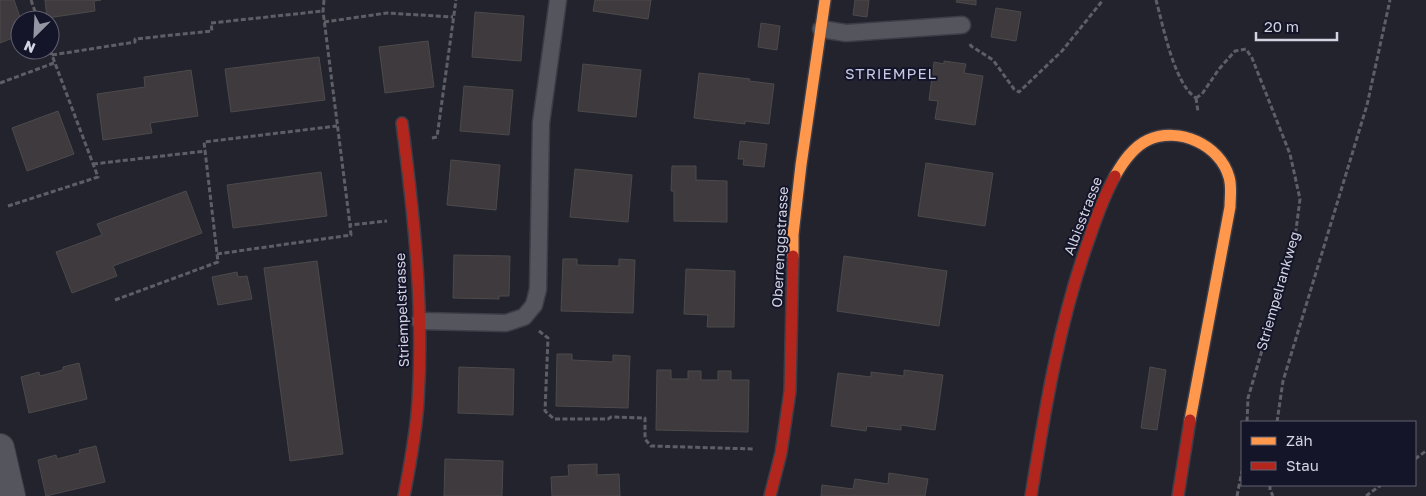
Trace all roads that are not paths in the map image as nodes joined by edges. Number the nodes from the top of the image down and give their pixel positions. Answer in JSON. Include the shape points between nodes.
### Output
{"nodes":[{"id":1,"x":558,"y":0,"type":"edge"},
{"id":2,"x":825,"y":0,"type":"edge"},
{"id":3,"x":962,"y":25,"type":"road end"},
{"id":4,"x":821,"y":30,"type":"junction"},
{"id":5,"x":402,"y":123,"type":"dead end"},
{"id":6,"x":420,"y":321,"type":"junction"},
{"id":7,"x":0,"y":448,"type":"edge"},
{"id":8,"x":11,"y":496,"type":"edge"},
{"id":9,"x":404,"y":496,"type":"edge"},
{"id":10,"x":770,"y":496,"type":"edge"},
{"id":11,"x":1031,"y":496,"type":"edge"},
{"id":12,"x":1178,"y":496,"type":"edge"}],
"edges":[{"from":1,"to":6,"type":"lane","via":[[541,123],[538,289],[534,305],[524,317],[506,323]]},
{"from":2,"to":4,"type":"street","name":"Oberrenggstrasse"},
{"from":3,"to":4,"type":"lane","via":[[846,33]]},
{"from":4,"to":10,"type":"street","name":"Oberrenggstrasse","via":[[793,235],[790,391],[781,453]]},
{"from":5,"to":6,"type":"street","name":"Striempelstrasse","via":[[414,227]]},
{"from":6,"to":9,"type":"street","name":"Striempelstrasse","via":[[418,398]]},
{"from":7,"to":8,"type":"street"},
{"from":11,"to":12,"type":"street","name":"Albisstrasse","via":[[1048,395],[1070,299],[1111,181],[1125,158],[1142,143],[1175,135],[1192,138],[1208,146],[1223,161],[1232,183]]}]}
